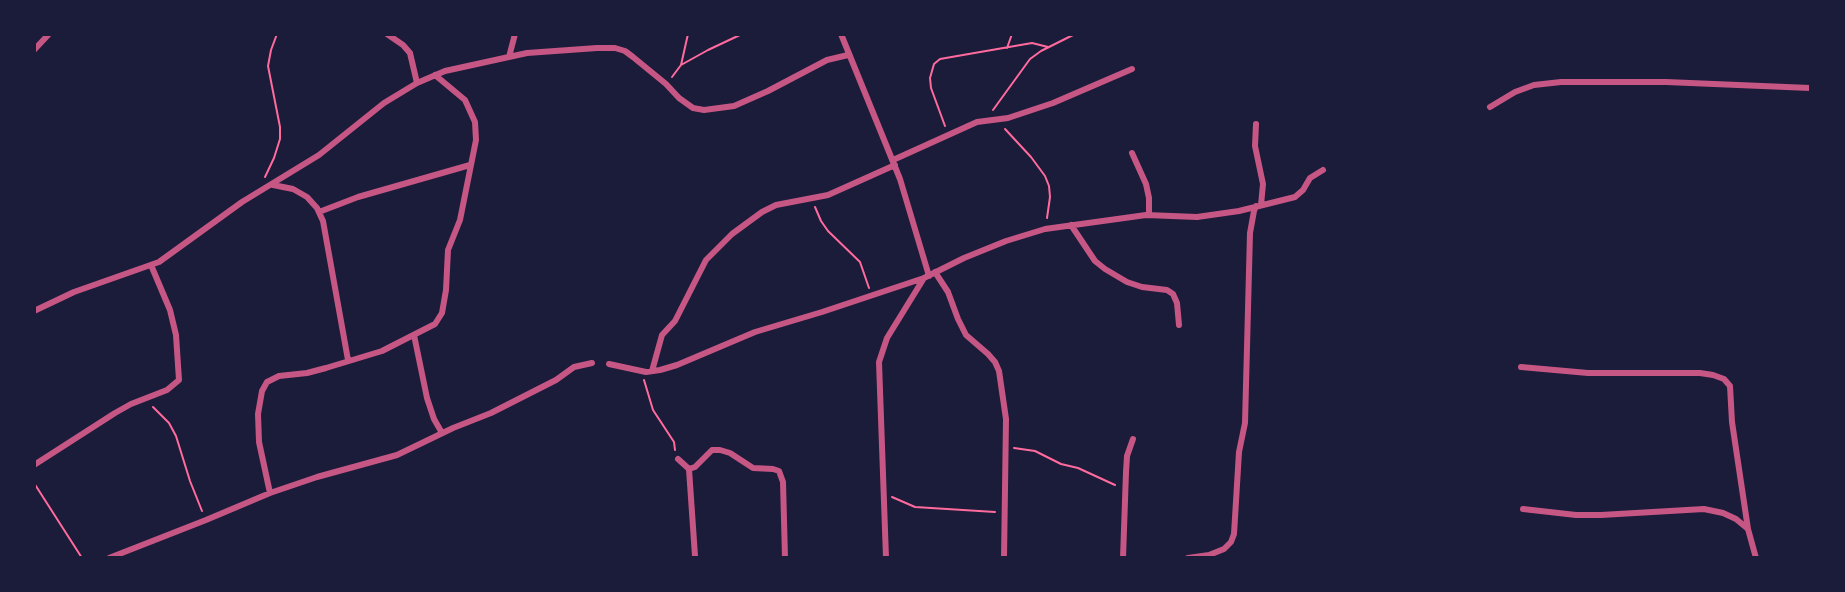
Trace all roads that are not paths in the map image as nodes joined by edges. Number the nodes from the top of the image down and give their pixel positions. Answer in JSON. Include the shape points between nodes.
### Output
{"nodes":[{"id":1,"x":49,"y":34,"type":"edge"},
{"id":2,"x":387,"y":34,"type":"edge"},
{"id":3,"x":515,"y":34,"type":"edge"},
{"id":4,"x":841,"y":34,"type":"edge"},
{"id":5,"x":34,"y":50,"type":"edge"},
{"id":6,"x":848,"y":55,"type":"junction"},
{"id":7,"x":509,"y":57,"type":"junction"},
{"id":8,"x":1132,"y":69,"type":"dead end"},
{"id":9,"x":435,"y":75,"type":"junction"},
{"id":10,"x":417,"y":83,"type":"junction"},
{"id":11,"x":1810,"y":88,"type":"edge"},
{"id":12,"x":1490,"y":107,"type":"dead end"},
{"id":13,"x":1256,"y":124,"type":"dead end"},
{"id":14,"x":1132,"y":153,"type":"dead end"},
{"id":15,"x":894,"y":162,"type":"junction"},
{"id":16,"x":470,"y":165,"type":"junction"},
{"id":17,"x":1323,"y":170,"type":"dead end"},
{"id":18,"x":272,"y":185,"type":"junction"},
{"id":19,"x":1258,"y":206,"type":"junction"},
{"id":20,"x":319,"y":212,"type":"junction"},
{"id":21,"x":1149,"y":215,"type":"junction"},
{"id":22,"x":1071,"y":225,"type":"junction"},
{"id":23,"x":151,"y":265,"type":"junction"},
{"id":24,"x":930,"y":275,"type":"junction"},
{"id":25,"x":34,"y":311,"type":"edge"},
{"id":26,"x":1179,"y":325,"type":"dead end"},
{"id":27,"x":414,"y":335,"type":"junction"},
{"id":28,"x":348,"y":360,"type":"junction"},
{"id":29,"x":592,"y":363,"type":"dead end"},
{"id":30,"x":609,"y":364,"type":"dead end"},
{"id":31,"x":1521,"y":367,"type":"dead end"},
{"id":32,"x":652,"y":371,"type":"junction"},
{"id":33,"x":442,"y":433,"type":"junction"},
{"id":34,"x":1133,"y":439,"type":"dead end"},
{"id":35,"x":678,"y":459,"type":"road end"},
{"id":36,"x":34,"y":465,"type":"edge"},
{"id":37,"x":689,"y":469,"type":"junction"},
{"id":38,"x":270,"y":493,"type":"junction"},
{"id":39,"x":1523,"y":509,"type":"dead end"},
{"id":40,"x":1748,"y":529,"type":"junction"},
{"id":41,"x":695,"y":556,"type":"edge"},
{"id":42,"x":1209,"y":556,"type":"edge"},
{"id":43,"x":109,"y":558,"type":"edge"},
{"id":44,"x":785,"y":558,"type":"edge"},
{"id":45,"x":886,"y":558,"type":"edge"},
{"id":46,"x":1004,"y":558,"type":"edge"},
{"id":47,"x":1123,"y":558,"type":"edge"},
{"id":48,"x":1188,"y":558,"type":"edge"},
{"id":49,"x":1756,"y":558,"type":"edge"}],
"edges":[{"from":1,"to":5,"type":"street"},
{"from":2,"to":10,"type":"street","via":[[410,53]]},
{"from":3,"to":7,"type":"street"},
{"from":4,"to":6,"type":"street"},
{"from":6,"to":7,"type":"street","via":[[827,60],[734,105],[704,110],[693,108],[633,57],[615,48]]},
{"from":6,"to":15,"type":"street"},
{"from":7,"to":9,"type":"street"},
{"from":8,"to":15,"type":"street","via":[[1053,103],[1008,118],[977,122]]},
{"from":9,"to":10,"type":"street"},
{"from":9,"to":16,"type":"street","via":[[471,110],[476,140]]},
{"from":10,"to":18,"type":"street"},
{"from":11,"to":12,"type":"street","via":[[1561,82],[1534,85]]},
{"from":13,"to":19,"type":"street","via":[[1255,146],[1263,184]]},
{"from":14,"to":21,"type":"street","via":[[1146,184]]},
{"from":15,"to":24,"type":"street"},
{"from":15,"to":32,"type":"street","via":[[828,195],[786,202],[762,212],[732,234],[706,260],[675,321],[662,334]]},
{"from":16,"to":20,"type":"street"},
{"from":16,"to":27,"type":"street","via":[[460,220],[448,250],[442,313],[435,324]]},
{"from":17,"to":19,"type":"street","via":[[1310,178],[1295,197]]},
{"from":18,"to":20,"type":"street","via":[[307,196]]},
{"from":18,"to":23,"type":"street"},
{"from":19,"to":21,"type":"street","via":[[1197,217]]},
{"from":19,"to":42,"type":"street","via":[[1250,233],[1245,423],[1239,452],[1234,534],[1224,549]]},
{"from":20,"to":28,"type":"street"},
{"from":21,"to":22,"type":"street"},
{"from":22,"to":24,"type":"street","via":[[987,248]]},
{"from":22,"to":26,"type":"street","via":[[1095,261],[1105,268],[1127,282],[1173,294]]},
{"from":23,"to":25,"type":"street","via":[[74,292]]},
{"from":23,"to":36,"type":"street","via":[[176,335],[180,375],[176,383],[115,412]]},
{"from":24,"to":32,"type":"street","via":[[755,332],[677,365]]},
{"from":24,"to":45,"type":"street","via":[[887,338],[879,362]]},
{"from":24,"to":46,"type":"street","via":[[948,292],[966,335],[988,354],[999,371],[1006,419]]},
{"from":27,"to":28,"type":"street","via":[[382,351]]},
{"from":27,"to":33,"type":"street","via":[[427,398]]},
{"from":28,"to":38,"type":"street","via":[[267,382],[258,414],[259,442]]},
{"from":29,"to":33,"type":"street","via":[[574,367],[512,402]]},
{"from":30,"to":32,"type":"street"},
{"from":31,"to":40,"type":"street","via":[[1588,373],[1700,373],[1724,379],[1730,386]]},
{"from":33,"to":38,"type":"street","via":[[397,454]]},
{"from":34,"to":47,"type":"street","via":[[1127,456]]},
{"from":35,"to":37,"type":"street"},
{"from":37,"to":41,"type":"street"},
{"from":37,"to":44,"type":"street","via":[[712,450],[720,450],[753,468],[779,471],[783,482]]},
{"from":38,"to":43,"type":"street"},
{"from":39,"to":40,"type":"street","via":[[1576,515],[1704,509],[1723,513]]},
{"from":40,"to":49,"type":"street"},
{"from":42,"to":48,"type":"street"}]}
